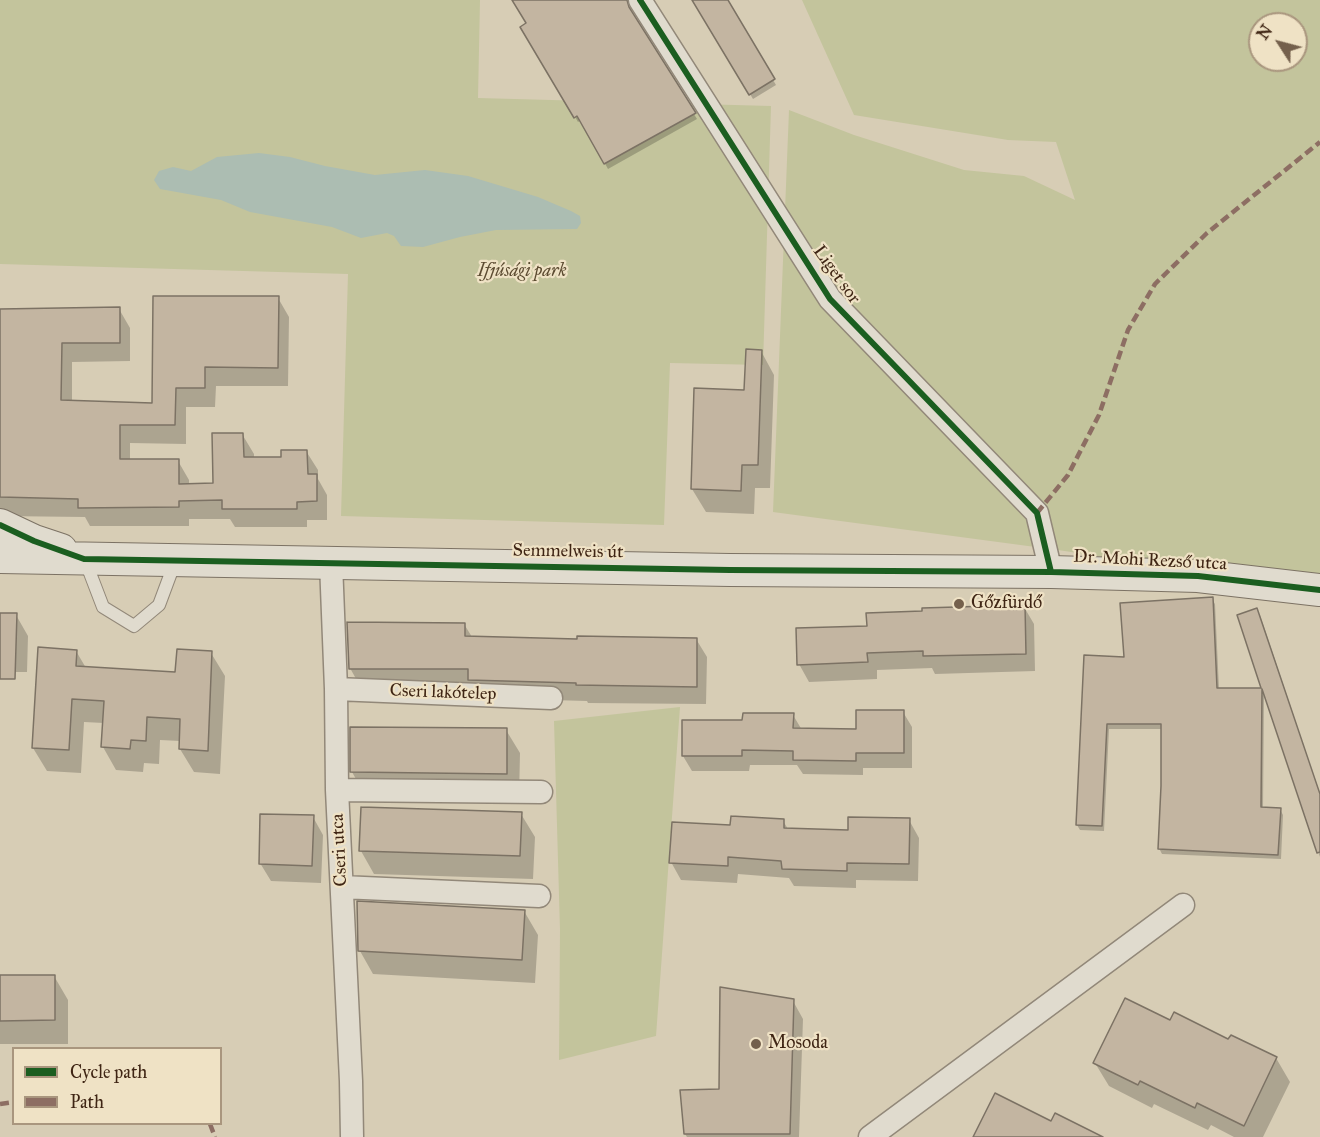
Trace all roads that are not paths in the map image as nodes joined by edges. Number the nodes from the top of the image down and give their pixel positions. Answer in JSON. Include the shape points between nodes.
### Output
{"nodes":[{"id":1,"x":640,"y":0,"type":"edge"},
{"id":2,"x":0,"y":525,"type":"edge"},
{"id":3,"x":0,"y":557,"type":"edge"},
{"id":4,"x":84,"y":559,"type":"junction"},
{"id":5,"x":176,"y":560,"type":"junction"},
{"id":6,"x":331,"y":563,"type":"junction"},
{"id":7,"x":1051,"y":572,"type":"junction"},
{"id":8,"x":1320,"y":590,"type":"edge"},
{"id":9,"x":336,"y":689,"type":"junction"},
{"id":10,"x":551,"y":698,"type":"dead end"},
{"id":11,"x":337,"y":790,"type":"junction"},
{"id":12,"x":541,"y":792,"type":"dead end"},
{"id":13,"x":342,"y":887,"type":"junction"},
{"id":14,"x":539,"y":896,"type":"dead end"},
{"id":15,"x":1183,"y":904,"type":"dead end"},
{"id":16,"x":352,"y":1137,"type":"edge"},
{"id":17,"x":870,"y":1137,"type":"edge"}],
"edges":[{"from":1,"to":7,"type":"street","name":"Liget sor","via":[[830,298],[1037,513]]},
{"from":2,"to":4,"type":"street"},
{"from":3,"to":4,"type":"street","name":"Semmelweis út"},
{"from":4,"to":5,"type":"street","name":"Semmelweis út"},
{"from":4,"to":5,"type":"lane","via":[[103,607],[134,626],[159,605]]},
{"from":5,"to":6,"type":"street","name":"Semmelweis út"},
{"from":6,"to":7,"type":"street","name":"Semmelweis út"},
{"from":6,"to":9,"type":"street","name":"Cseri utca"},
{"from":7,"to":8,"type":"street","name":"Dr. Mohi Rezső utca","via":[[1198,576]]},
{"from":9,"to":10,"type":"street","name":"Cseri lakótelep"},
{"from":9,"to":11,"type":"street","name":"Cseri utca"},
{"from":11,"to":12,"type":"street"},
{"from":11,"to":13,"type":"street","name":"Cseri utca"},
{"from":13,"to":14,"type":"street"},
{"from":13,"to":16,"type":"street","name":"Cseri utca"},
{"from":15,"to":17,"type":"street"}]}
